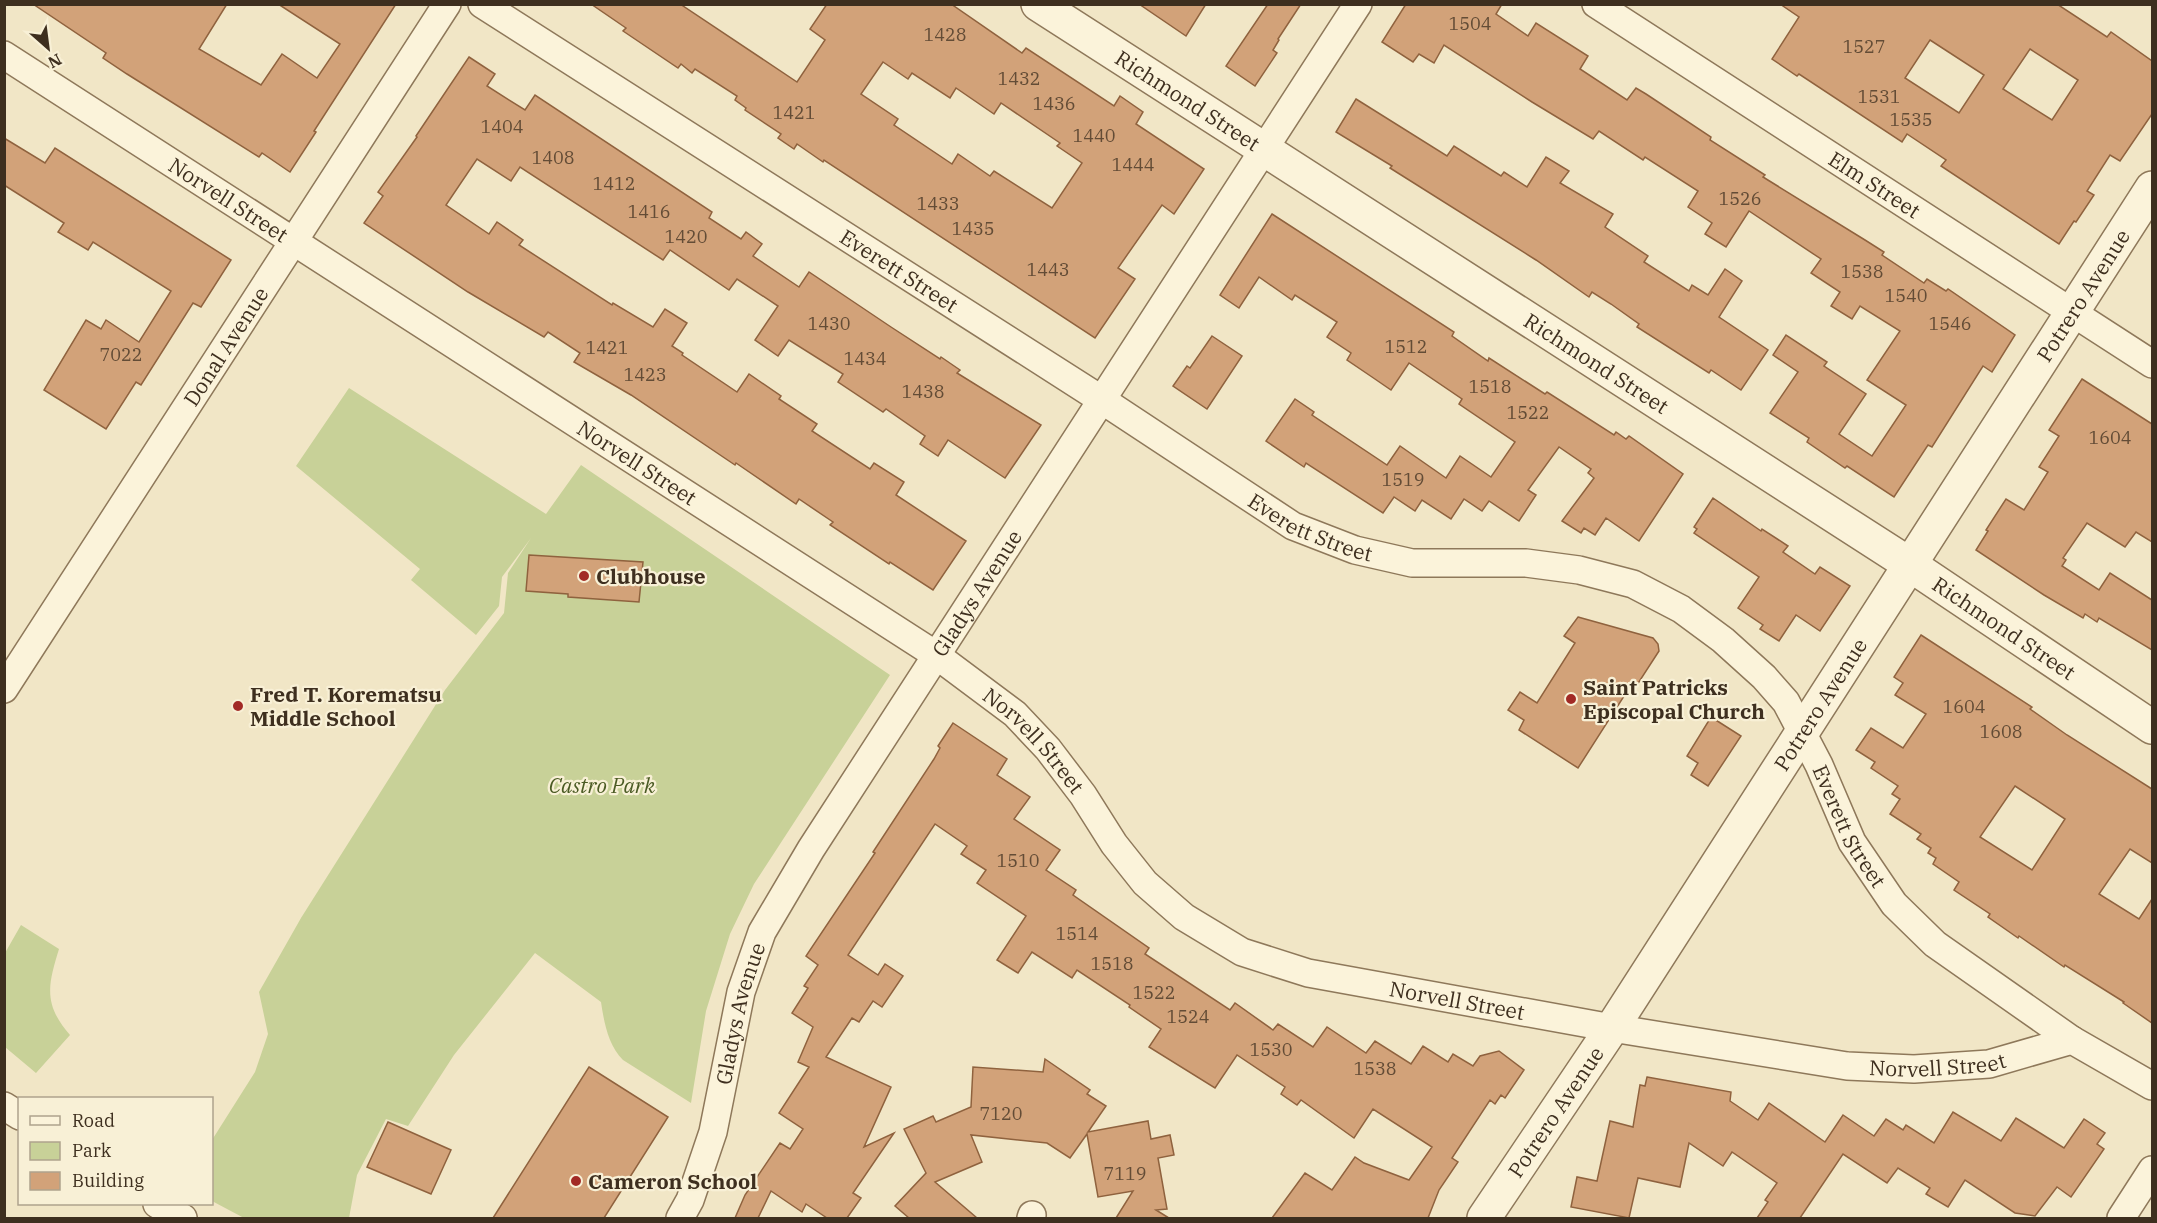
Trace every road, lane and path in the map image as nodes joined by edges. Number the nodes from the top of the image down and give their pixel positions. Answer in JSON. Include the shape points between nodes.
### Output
{"nodes":[{"id":1,"x":447,"y":4,"type":"edge"},
{"id":2,"x":482,"y":4,"type":"edge"},
{"id":3,"x":1038,"y":4,"type":"edge"},
{"id":4,"x":1358,"y":4,"type":"edge"},
{"id":5,"x":1596,"y":4,"type":"edge"},
{"id":6,"x":4,"y":55,"type":"edge"},
{"id":7,"x":1264,"y":151,"type":"junction"},
{"id":8,"x":2152,"y":188,"type":"edge"},
{"id":9,"x":294,"y":242,"type":"junction"},
{"id":10,"x":2072,"y":312,"type":"junction"},
{"id":11,"x":2152,"y":364,"type":"edge"},
{"id":12,"x":1102,"y":400,"type":"junction"},
{"id":13,"x":1909,"y":564,"type":"junction"},
{"id":14,"x":936,"y":655,"type":"junction"},
{"id":15,"x":9,"y":673,"type":"edge"},
{"id":16,"x":2152,"y":727,"type":"edge"},
{"id":17,"x":1802,"y":732,"type":"junction"},
{"id":18,"x":1612,"y":1028,"type":"junction"},
{"id":19,"x":2072,"y":1040,"type":"junction"},
{"id":20,"x":2152,"y":1086,"type":"edge"},
{"id":21,"x":4,"y":1106,"type":"edge"},
{"id":22,"x":18,"y":1115,"type":"edge"},
{"id":23,"x":2152,"y":1170,"type":"edge"},
{"id":24,"x":160,"y":1205,"type":"edge"},
{"id":25,"x":183,"y":1218,"type":"edge"},
{"id":26,"x":680,"y":1218,"type":"edge"},
{"id":27,"x":1484,"y":1218,"type":"edge"},
{"id":28,"x":2121,"y":1218,"type":"edge"}],
"edges":[{"from":1,"to":9,"type":"street","name":"Donal Avenue"},
{"from":2,"to":12,"type":"street","name":"Everett Street"},
{"from":3,"to":7,"type":"street","name":"Richmond Street"},
{"from":4,"to":7,"type":"street","name":"Gladys Avenue"},
{"from":5,"to":10,"type":"street","name":"Elm Street"},
{"from":6,"to":9,"type":"street","name":"Norvell Street"},
{"from":7,"to":12,"type":"street","name":"Gladys Avenue"},
{"from":7,"to":13,"type":"street","name":"Richmond Street"},
{"from":8,"to":10,"type":"street","name":"Potrero Avenue"},
{"from":9,"to":14,"type":"street","name":"Norvell Street"},
{"from":9,"to":15,"type":"street","name":"Donal Avenue"},
{"from":10,"to":11,"type":"street","name":"Elm Street"},
{"from":10,"to":13,"type":"street","name":"Potrero Avenue"},
{"from":12,"to":14,"type":"street","name":"Gladys Avenue"},
{"from":12,"to":17,"type":"street","name":"Everett Street","via":[[1293,526],[1355,550],[1412,563],[1526,563],[1579,570],[1633,584],[1680,609],[1724,640],[1786,702]]},
{"from":13,"to":16,"type":"street","name":"Richmond Street"},
{"from":13,"to":17,"type":"street","name":"Potrero Avenue"},
{"from":14,"to":18,"type":"street","name":"Norvell Street","via":[[1015,714],[1048,748],[1145,883],[1184,917],[1242,952],[1308,973]]},
{"from":14,"to":26,"type":"street","name":"Gladys Avenue","via":[[762,932],[741,992],[713,1132]]},
{"from":17,"to":18,"type":"street","name":"Potrero Avenue"},
{"from":17,"to":19,"type":"street","name":"Everett Street","via":[[1851,842],[1894,904],[1935,944]]},
{"from":18,"to":19,"type":"street","name":"Norvell Street","via":[[1847,1066],[1914,1069],[1989,1064]]},
{"from":18,"to":27,"type":"street","name":"Potrero Avenue"},
{"from":19,"to":20,"type":"street"},
{"from":21,"to":22,"type":"street"},
{"from":23,"to":28,"type":"street"},
{"from":24,"to":25,"type":"street"}]}
